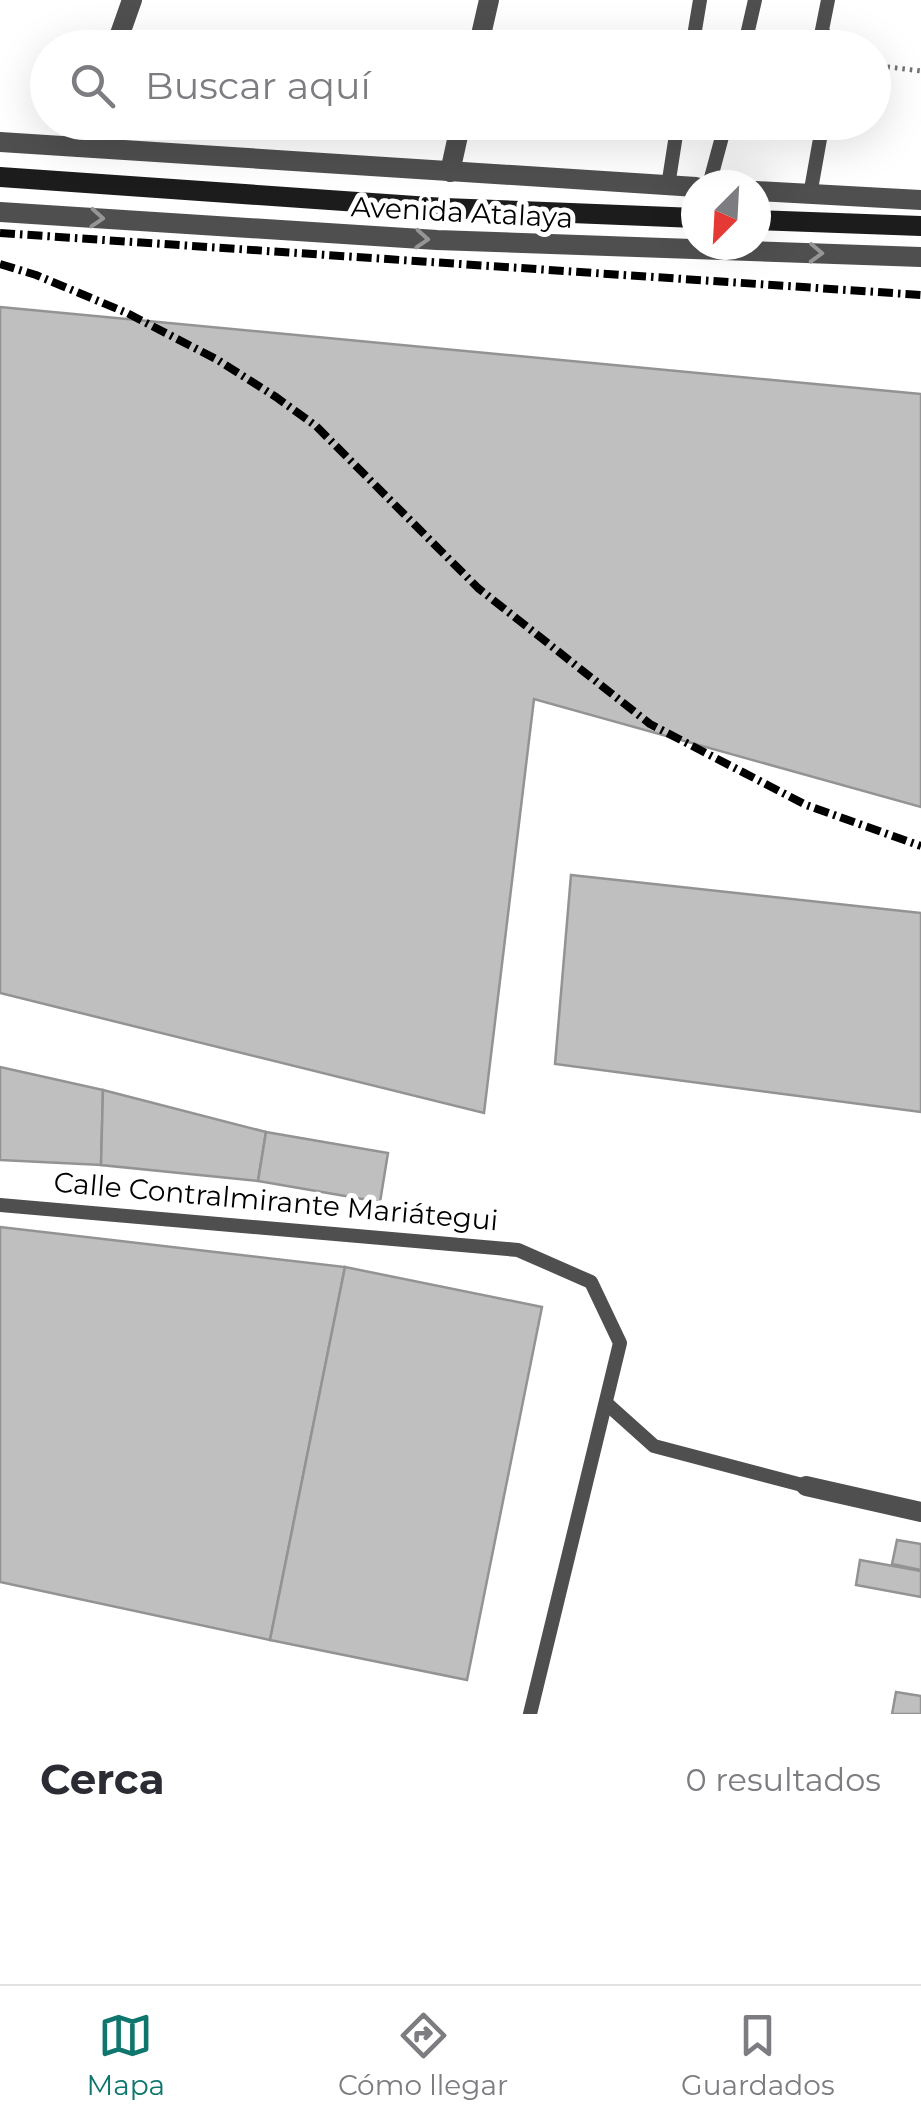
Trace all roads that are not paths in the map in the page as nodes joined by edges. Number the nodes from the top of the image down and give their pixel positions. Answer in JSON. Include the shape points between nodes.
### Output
{"nodes":[{"id":1,"x":132,"y":0,"type":"edge"},
{"id":2,"x":488,"y":0,"type":"edge"},
{"id":3,"x":700,"y":0,"type":"edge"},
{"id":4,"x":754,"y":0,"type":"edge"},
{"id":5,"x":828,"y":0,"type":"edge"},
{"id":6,"x":121,"y":30,"type":"edge"},
{"id":7,"x":482,"y":30,"type":"edge"},
{"id":8,"x":695,"y":30,"type":"edge"},
{"id":9,"x":748,"y":30,"type":"edge"},
{"id":10,"x":822,"y":30,"type":"edge"},
{"id":11,"x":82,"y":140,"type":"edge"},
{"id":12,"x":457,"y":140,"type":"edge"},
{"id":13,"x":675,"y":140,"type":"edge"},
{"id":14,"x":721,"y":140,"type":"edge"},
{"id":15,"x":820,"y":140,"type":"edge"},
{"id":16,"x":0,"y":142,"type":"edge"},
{"id":17,"x":79,"y":147,"type":"junction"},
{"id":18,"x":714,"y":170,"type":"edge"},
{"id":19,"x":450,"y":172,"type":"junction"},
{"id":20,"x":0,"y":178,"type":"edge"},
{"id":21,"x":668,"y":186,"type":"junction"},
{"id":22,"x":681,"y":186,"type":"edge"},
{"id":23,"x":771,"y":192,"type":"edge"},
{"id":24,"x":810,"y":194,"type":"junction"},
{"id":25,"x":921,"y":200,"type":"edge"},
{"id":26,"x":0,"y":212,"type":"edge"},
{"id":27,"x":681,"y":217,"type":"edge"},
{"id":28,"x":771,"y":221,"type":"edge"},
{"id":29,"x":921,"y":226,"type":"edge"},
{"id":30,"x":921,"y":257,"type":"edge"},
{"id":31,"x":0,"y":1205,"type":"edge"},
{"id":32,"x":606,"y":1403,"type":"junction"},
{"id":33,"x":806,"y":1486,"type":"joint"},
{"id":34,"x":921,"y":1512,"type":"edge"},
{"id":35,"x":530,"y":1714,"type":"edge"}],
"edges":[{"from":1,"to":6,"type":"street"},
{"from":2,"to":7,"type":"street"},
{"from":3,"to":8,"type":"lane"},
{"from":4,"to":9,"type":"lane"},
{"from":5,"to":10,"type":"lane"},
{"from":11,"to":17,"type":"street"},
{"from":12,"to":19,"type":"street"},
{"from":13,"to":21,"type":"lane"},
{"from":14,"to":18,"type":"lane"},
{"from":15,"to":24,"type":"lane"},
{"from":16,"to":17,"type":"street","name":"Avenida Atalaya"},
{"from":17,"to":19,"type":"street","name":"Avenida Atalaya"},
{"from":19,"to":21,"type":"street","name":"Avenida Atalaya"},
{"from":20,"to":27,"type":"main road","name":"Avenida Atalaya"},
{"from":21,"to":22,"type":"street","name":"Avenida Atalaya"},
{"from":23,"to":24,"type":"street"},
{"from":24,"to":25,"type":"street"},
{"from":26,"to":30,"type":"street","name":"Avenida Atalaya","one_way":true,"via":[[437,240]]},
{"from":28,"to":29,"type":"main road"},
{"from":31,"to":32,"type":"lane","name":"Calle Contralmirante Mariátegui","via":[[518,1250],[591,1282],[620,1343]]},
{"from":32,"to":33,"type":"lane","via":[[654,1446]]},
{"from":32,"to":35,"type":"lane","name":"Calle Contralmirante Mariátegui"},
{"from":33,"to":34,"type":"street"}]}
